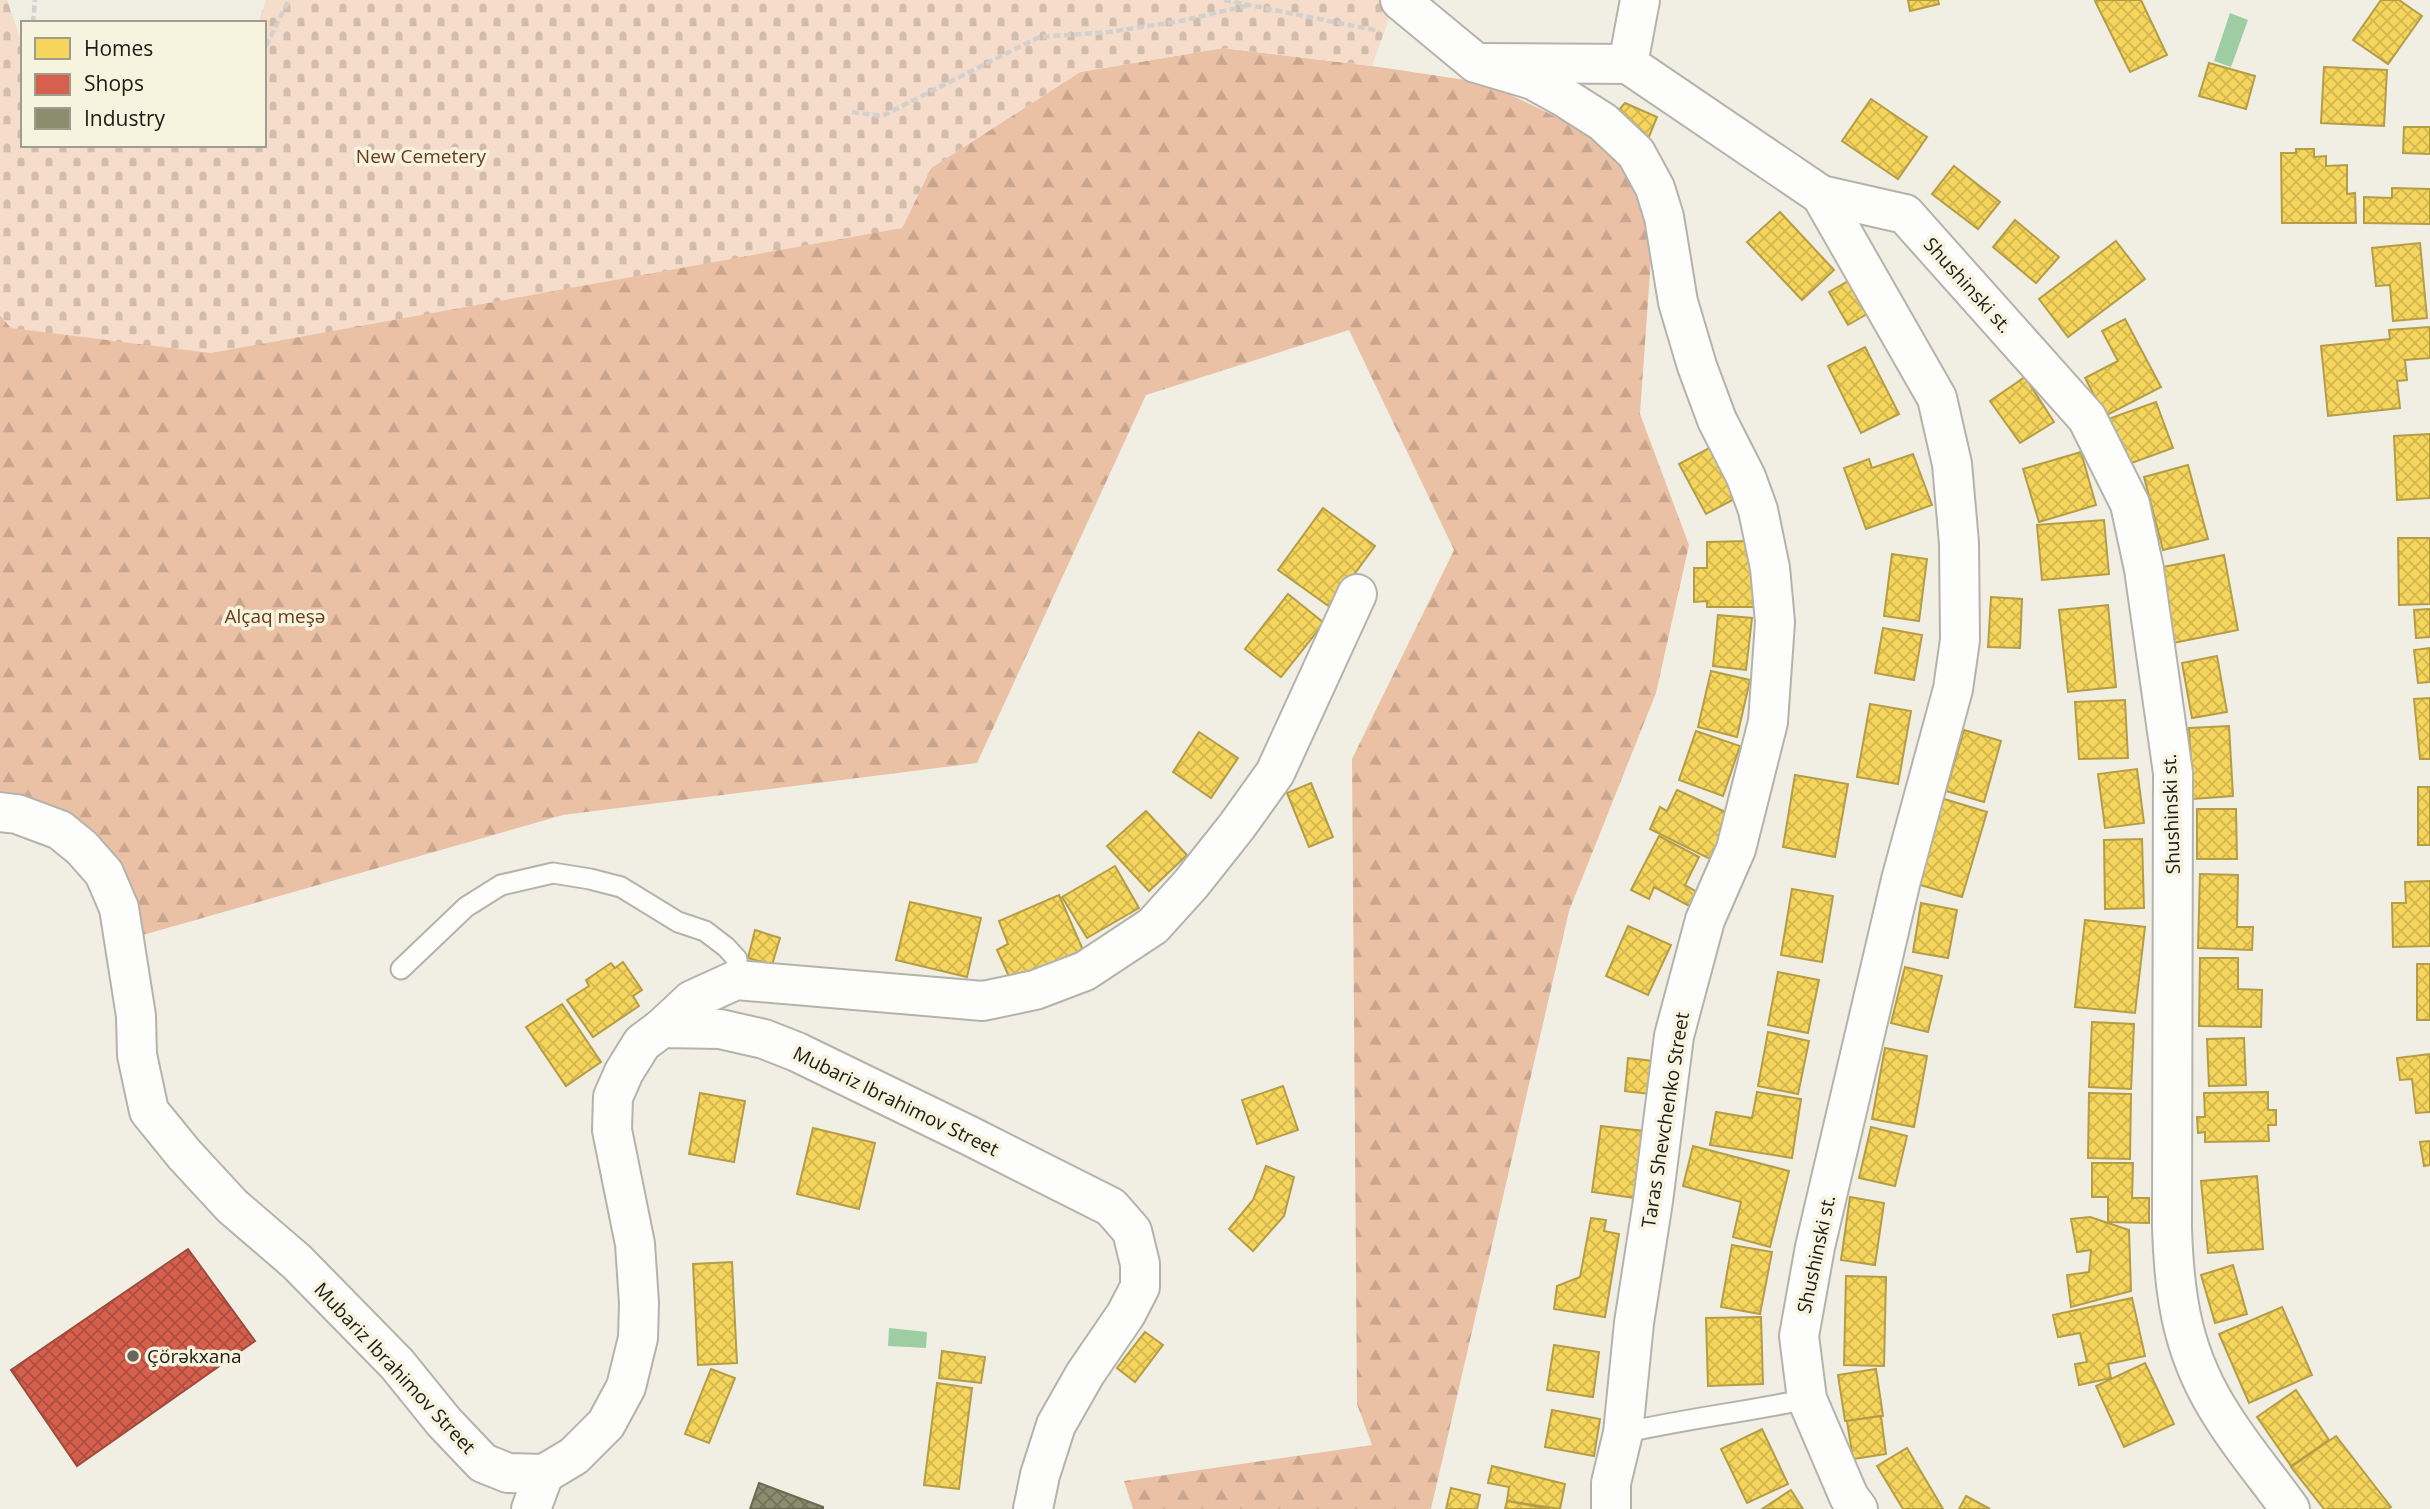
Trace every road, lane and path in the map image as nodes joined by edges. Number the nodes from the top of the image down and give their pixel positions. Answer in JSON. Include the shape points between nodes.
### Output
{"nodes":[{"id":1,"x":35,"y":0,"type":"edge"},
{"id":2,"x":289,"y":0,"type":"edge"},
{"id":3,"x":1224,"y":0,"type":"edge"},
{"id":4,"x":1640,"y":1,"type":"edge"},
{"id":5,"x":1250,"y":5,"type":"junction"},
{"id":6,"x":1390,"y":16,"type":"edge"},
{"id":7,"x":33,"y":21,"type":"edge"},
{"id":8,"x":266,"y":46,"type":"edge"},
{"id":9,"x":1476,"y":63,"type":"junction"},
{"id":10,"x":1628,"y":64,"type":"junction"},
{"id":11,"x":852,"y":112,"type":"dead end"},
{"id":12,"x":1821,"y":195,"type":"junction"},
{"id":13,"x":1357,"y":594,"type":"dead end"},
{"id":14,"x":0,"y":811,"type":"edge"},
{"id":15,"x":401,"y":969,"type":"dead end"},
{"id":16,"x":736,"y":980,"type":"junction"},
{"id":17,"x":662,"y":1028,"type":"junction"},
{"id":18,"x":1807,"y":1399,"type":"junction"},
{"id":19,"x":1623,"y":1433,"type":"junction"},
{"id":20,"x":538,"y":1492,"type":"edge"},
{"id":21,"x":1033,"y":1509,"type":"edge"},
{"id":22,"x":1611,"y":1509,"type":"edge"},
{"id":23,"x":1858,"y":1509,"type":"edge"},
{"id":24,"x":2290,"y":1509,"type":"edge"}],
"edges":[{"from":1,"to":7,"type":"path"},
{"from":2,"to":8,"type":"path"},
{"from":3,"to":5,"type":"path"},
{"from":4,"to":10,"type":"street"},
{"from":5,"to":6,"type":"path"},
{"from":5,"to":11,"type":"path","via":[[1110,32],[1039,37],[882,116]]},
{"from":6,"to":9,"type":"street"},
{"from":9,"to":10,"type":"street"},
{"from":9,"to":19,"type":"street","name":"Taras Shevchenko Street","via":[[1533,80],[1562,96],[1603,122],[1636,153],[1655,188],[1681,314],[1717,420],[1754,499],[1770,568],[1775,622],[1768,722],[1736,849],[1705,920],[1674,1036]]},
{"from":10,"to":12,"type":"street","name":"Shushinski st."},
{"from":12,"to":18,"type":"street","name":"Shushinski st.","via":[[1937,398],[1952,464],[1960,640],[1953,689],[1901,880],[1815,1247],[1799,1336]]},
{"from":12,"to":24,"type":"street","name":"Shushinski st.","via":[[1905,214],[2087,418],[2130,504],[2174,773],[2173,1279],[2182,1327],[2202,1378],[2222,1417]]},
{"from":13,"to":16,"type":"street","via":[[1275,774],[1245,816],[1153,926],[1084,971],[1035,990],[983,1002]]},
{"from":14,"to":20,"type":"street","name":"Mubariz Ibrahimov Street","via":[[60,830],[104,873],[119,908],[136,1016],[137,1055],[149,1111],[232,1206],[297,1262],[397,1364],[483,1463]]},
{"from":15,"to":16,"type":"lane","via":[[466,907],[501,885],[553,873],[621,887],[678,922],[705,931],[737,959]]},
{"from":16,"to":17,"type":"street","via":[[692,1000]]},
{"from":17,"to":20,"type":"street","name":"Mubariz Ibrahimov Street","via":[[642,1042],[613,1097],[612,1130],[635,1244],[639,1303],[638,1338],[626,1387],[606,1424]]},
{"from":17,"to":21,"type":"street","name":"Mubariz Ibrahimov Street","via":[[720,1030],[797,1052],[1111,1207],[1132,1231],[1140,1287],[1056,1425]]},
{"from":18,"to":19,"type":"lane"},
{"from":18,"to":23,"type":"street","name":"Shushinski st."},
{"from":19,"to":22,"type":"street","name":"Taras Shevchenko Street","via":[[1611,1483]]}]}
